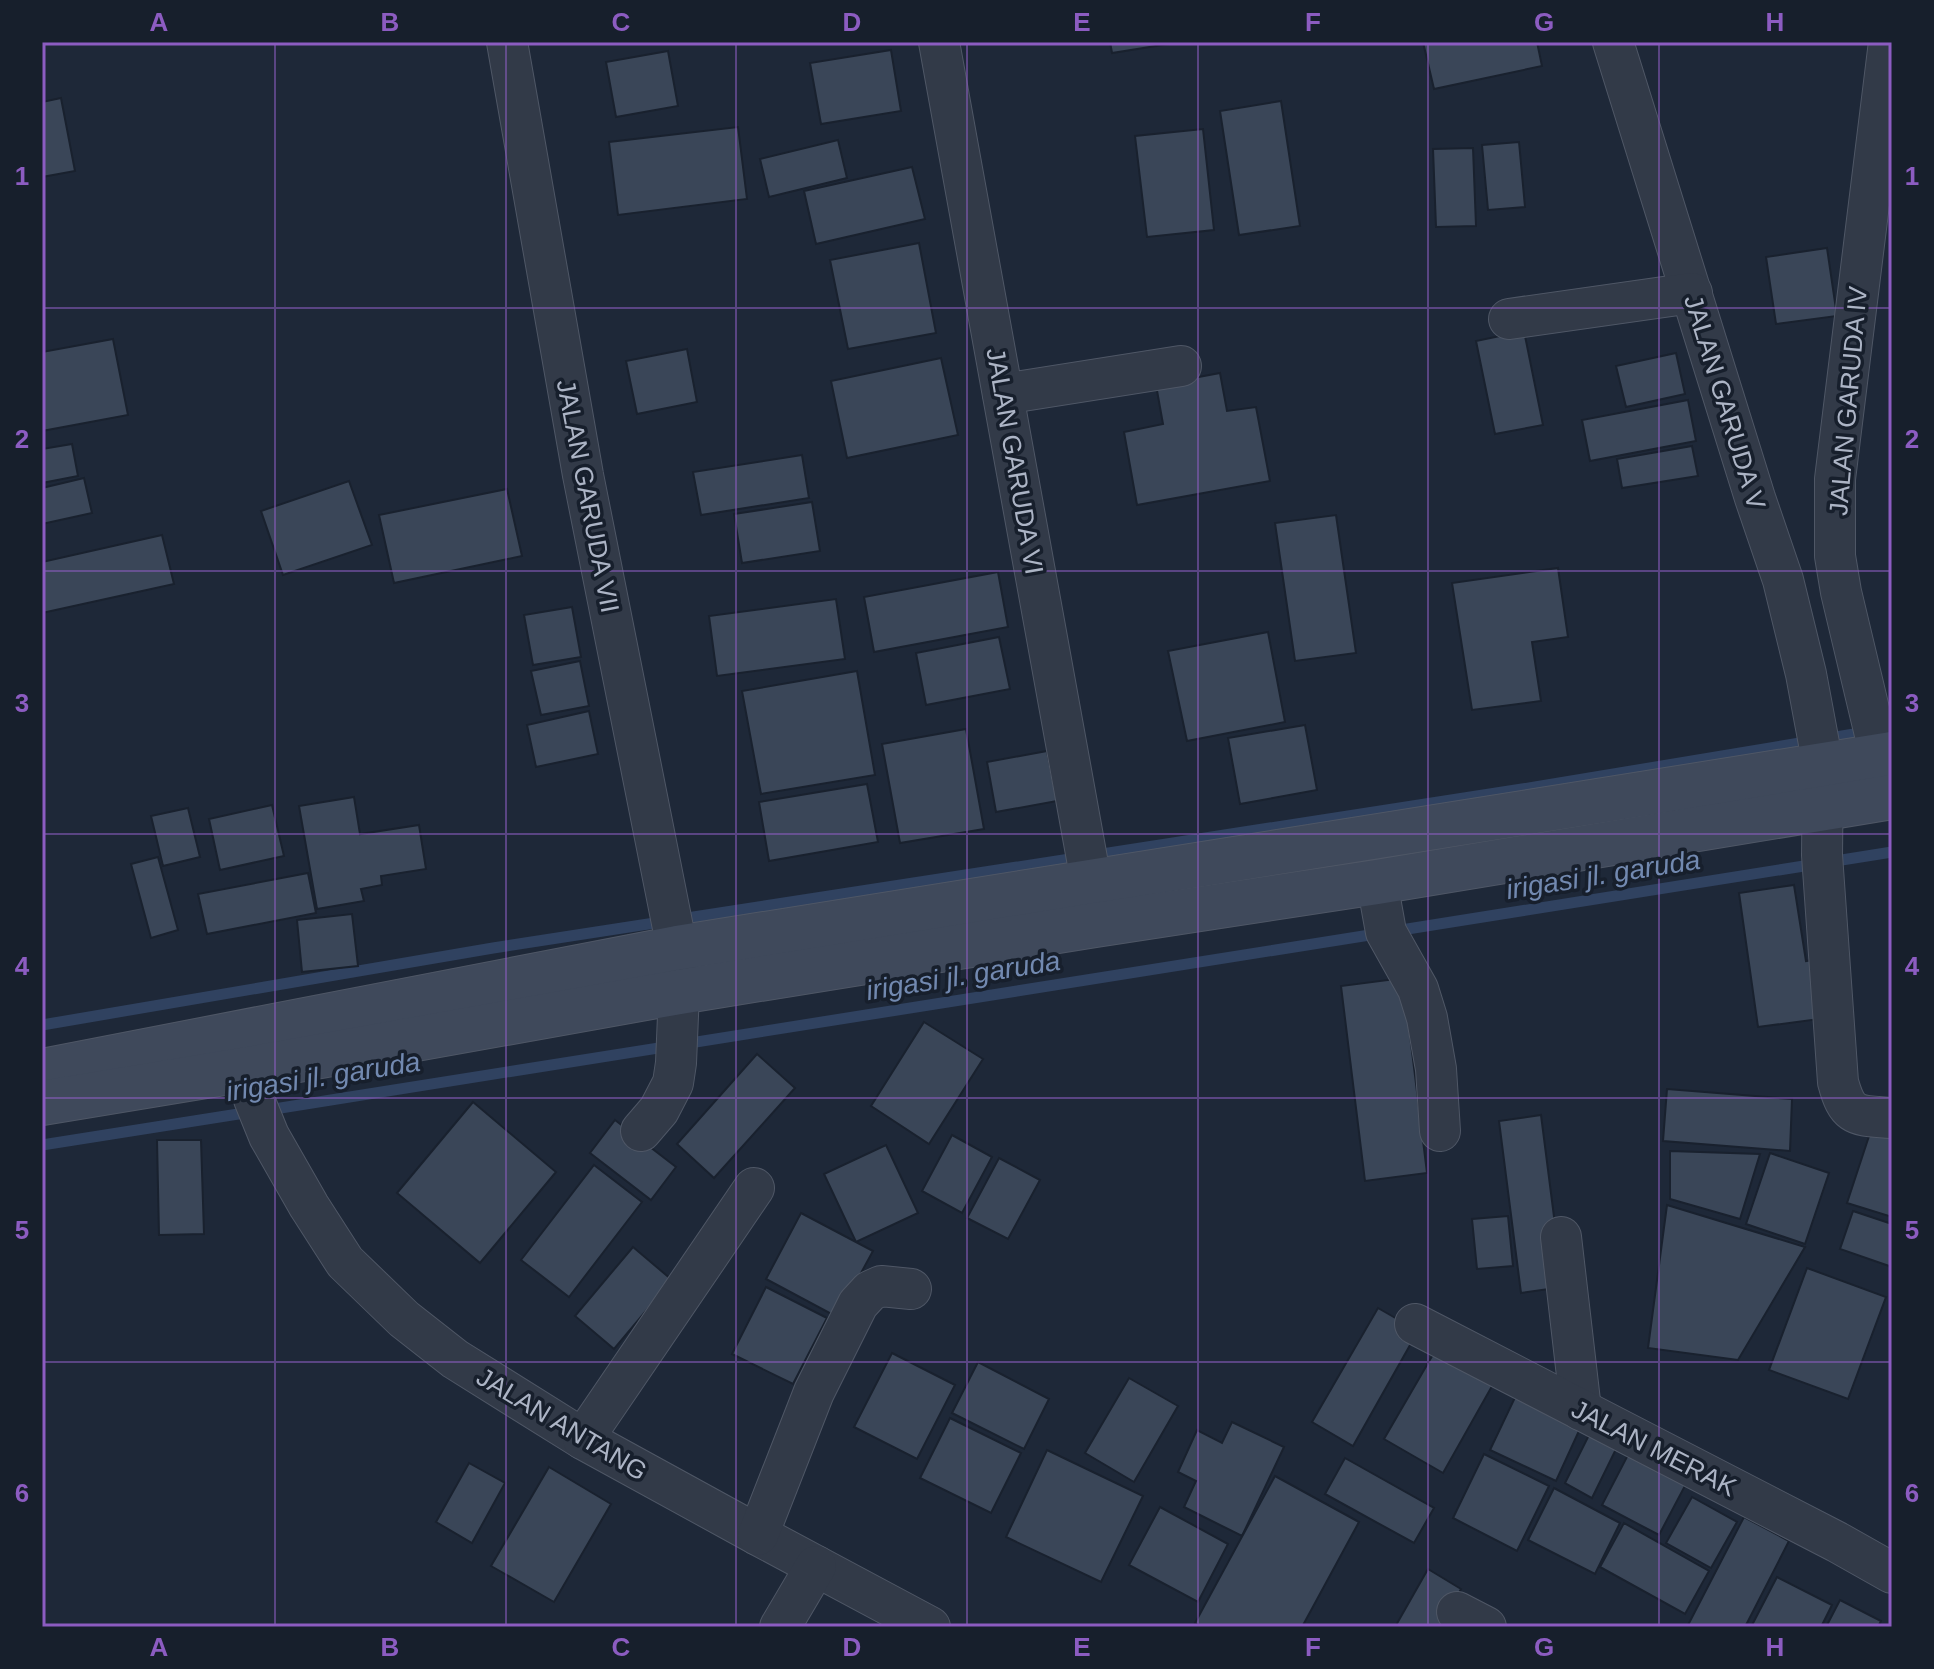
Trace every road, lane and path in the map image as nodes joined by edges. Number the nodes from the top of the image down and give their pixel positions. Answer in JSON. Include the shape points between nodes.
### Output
{"nodes":[{"id":1,"x":507,"y":42,"type":"edge"},
{"id":2,"x":939,"y":42,"type":"edge"},
{"id":3,"x":1613,"y":42,"type":"edge"},
{"id":4,"x":1889,"y":42,"type":"edge"},
{"id":5,"x":1692,"y":293,"type":"junction"},
{"id":6,"x":1509,"y":319,"type":"dead end"},
{"id":7,"x":1181,"y":366,"type":"dead end"},
{"id":8,"x":1003,"y":394,"type":"junction"},
{"id":9,"x":1823,"y":765,"type":"junction"},
{"id":10,"x":1889,"y":776,"type":"edge"},
{"id":11,"x":1823,"y":808,"type":"junction"},
{"id":12,"x":1091,"y":881,"type":"junction"},
{"id":13,"x":1377,"y":882,"type":"junction"},
{"id":14,"x":1095,"y":925,"type":"junction"},
{"id":15,"x":677,"y":948,"type":"junction"},
{"id":16,"x":679,"y":992,"type":"junction"},
{"id":17,"x":42,"y":1071,"type":"edge"},
{"id":18,"x":251,"y":1084,"type":"junction"},
{"id":19,"x":42,"y":1103,"type":"edge"},
{"id":20,"x":1892,"y":1118,"type":"edge"},
{"id":21,"x":641,"y":1131,"type":"dead end"},
{"id":22,"x":1440,"y":1131,"type":"dead end"},
{"id":23,"x":754,"y":1188,"type":"dead end"},
{"id":24,"x":1561,"y":1237,"type":"dead end"},
{"id":25,"x":911,"y":1289,"type":"dead end"},
{"id":26,"x":1415,"y":1324,"type":"dead end"},
{"id":27,"x":1581,"y":1410,"type":"junction"},
{"id":28,"x":583,"y":1439,"type":"junction"},
{"id":29,"x":758,"y":1535,"type":"junction"},
{"id":30,"x":816,"y":1566,"type":"junction"},
{"id":31,"x":1892,"y":1573,"type":"edge"},
{"id":32,"x":780,"y":1627,"type":"edge"},
{"id":33,"x":930,"y":1627,"type":"edge"}],
"edges":[{"from":1,"to":15,"type":"street","name":"JALAN GARUDA VII","via":[[583,475]]},
{"from":2,"to":8,"type":"street","name":"JALAN GARUDA VI"},
{"from":3,"to":5,"type":"street","name":"JALAN GARUDA V"},
{"from":4,"to":10,"type":"street","name":"JALAN GARUDA IV","via":[[1835,479],[1835,556]]},
{"from":5,"to":6,"type":"street"},
{"from":5,"to":9,"type":"street","name":"JALAN GARUDA V","via":[[1783,580]]},
{"from":7,"to":8,"type":"street"},
{"from":8,"to":12,"type":"street","name":"JALAN GARUDA VI"},
{"from":9,"to":10,"type":"main road"},
{"from":9,"to":11,"type":"street","name":"JALAN GARUDA V"},
{"from":9,"to":12,"type":"main road"},
{"from":10,"to":11,"type":"main road"},
{"from":11,"to":13,"type":"main road"},
{"from":11,"to":20,"type":"street","name":"JALAN GARUDA V","via":[[1838,1082],[1850,1110]]},
{"from":12,"to":14,"type":"street","name":"JALAN GARUDA VI"},
{"from":12,"to":15,"type":"main road"},
{"from":13,"to":14,"type":"main road"},
{"from":13,"to":22,"type":"street","via":[[1390,941],[1418,989],[1427,1018]]},
{"from":14,"to":16,"type":"main road"},
{"from":15,"to":16,"type":"street","name":"JALAN GARUDA VII"},
{"from":15,"to":17,"type":"main road"},
{"from":16,"to":18,"type":"main road"},
{"from":16,"to":21,"type":"street","name":"JALAN GARUDA VII","via":[[673,1083]]},
{"from":18,"to":19,"type":"main road"},
{"from":18,"to":28,"type":"street","name":"JALAN ANTANG","via":[[269,1136],[345,1262],[455,1359]]},
{"from":23,"to":28,"type":"street"},
{"from":24,"to":27,"type":"street"},
{"from":25,"to":29,"type":"street","via":[[881,1286],[858,1304],[814,1392]]},
{"from":26,"to":27,"type":"street","name":"JALAN MERAK"},
{"from":27,"to":31,"type":"street","name":"JALAN MERAK"},
{"from":28,"to":29,"type":"street","name":"JALAN ANTANG"},
{"from":29,"to":30,"type":"street","name":"JALAN ANTANG"},
{"from":30,"to":32,"type":"street"},
{"from":30,"to":33,"type":"street","name":"JALAN ANTANG"}]}
